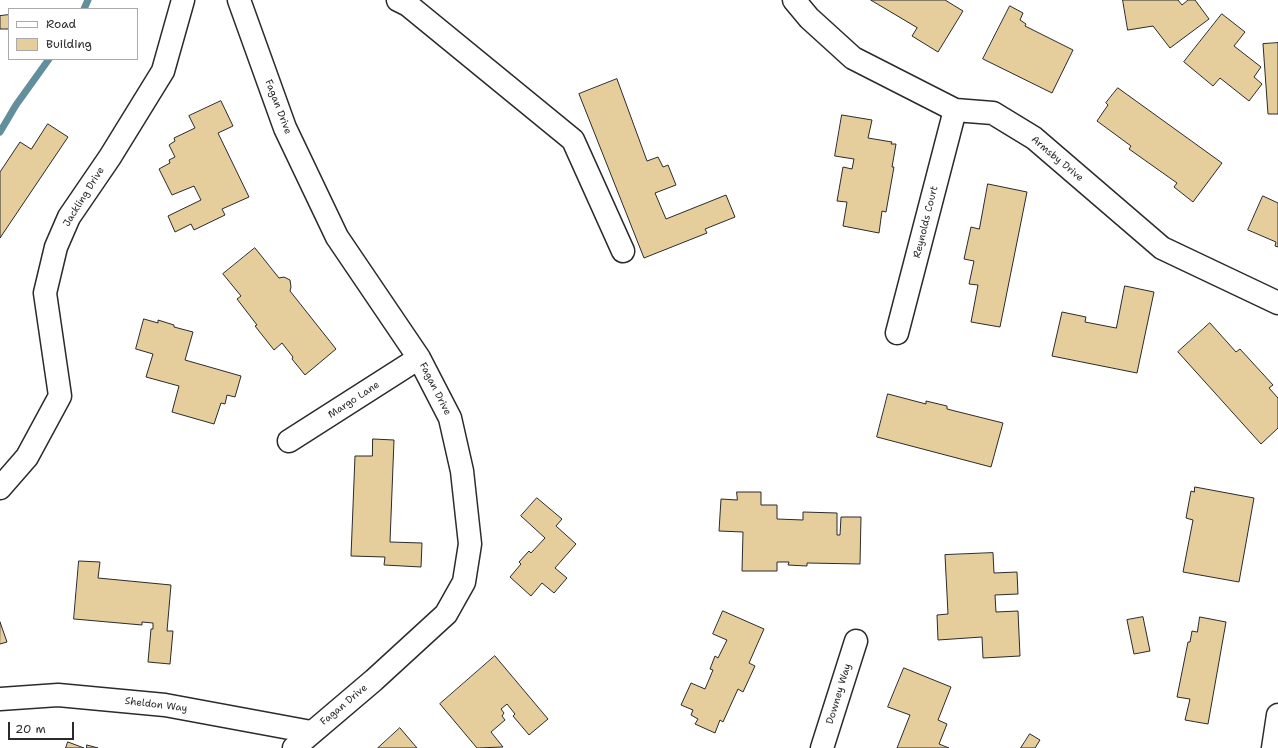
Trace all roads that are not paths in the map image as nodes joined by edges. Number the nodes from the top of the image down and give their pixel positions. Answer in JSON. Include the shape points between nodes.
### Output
{"nodes":[{"id":1,"x":182,"y":0,"type":"edge"},
{"id":2,"x":239,"y":0,"type":"edge"},
{"id":3,"x":398,"y":0,"type":"edge"},
{"id":4,"x":794,"y":0,"type":"edge"},
{"id":5,"x":955,"y":110,"type":"junction"},
{"id":6,"x":623,"y":251,"type":"dead end"},
{"id":7,"x":1278,"y":303,"type":"edge"},
{"id":8,"x":897,"y":333,"type":"dead end"},
{"id":9,"x":419,"y":358,"type":"junction"},
{"id":10,"x":289,"y":441,"type":"dead end"},
{"id":11,"x":0,"y":488,"type":"edge"},
{"id":12,"x":856,"y":641,"type":"dead end"},
{"id":13,"x":0,"y":699,"type":"edge"},
{"id":14,"x":1278,"y":715,"type":"edge"},
{"id":15,"x":311,"y":732,"type":"junction"},
{"id":16,"x":294,"y":748,"type":"edge"},
{"id":17,"x":822,"y":748,"type":"edge"},
{"id":18,"x":1273,"y":748,"type":"edge"}],
"edges":[{"from":1,"to":11,"type":"street","name":"Jackling Drive","via":[[163,71],[69,217],[56,246],[46,294],[60,396],[27,457]]},
{"from":2,"to":9,"type":"street","name":"Fagan Drive","via":[[285,128],[337,237]]},
{"from":3,"to":6,"type":"street","via":[[408,5],[573,140]]},
{"from":4,"to":5,"type":"street","name":"Armsby Drive","via":[[809,18],[853,58]]},
{"from":5,"to":7,"type":"street","name":"Armsby Drive","via":[[993,113],[1034,138],[1162,248]]},
{"from":5,"to":8,"type":"street","name":"Reynolds Court"},
{"from":9,"to":10,"type":"street","name":"Margo Lane"},
{"from":9,"to":15,"type":"street","name":"Fagan Drive","via":[[450,418],[462,471],[470,544],[464,582],[446,614],[374,680]]},
{"from":12,"to":17,"type":"street","name":"Downey Way"},
{"from":13,"to":15,"type":"street","name":"Sheldon Way","via":[[58,695],[165,705]]},
{"from":14,"to":18,"type":"street"},
{"from":15,"to":16,"type":"street","name":"Fagan Drive"}]}
